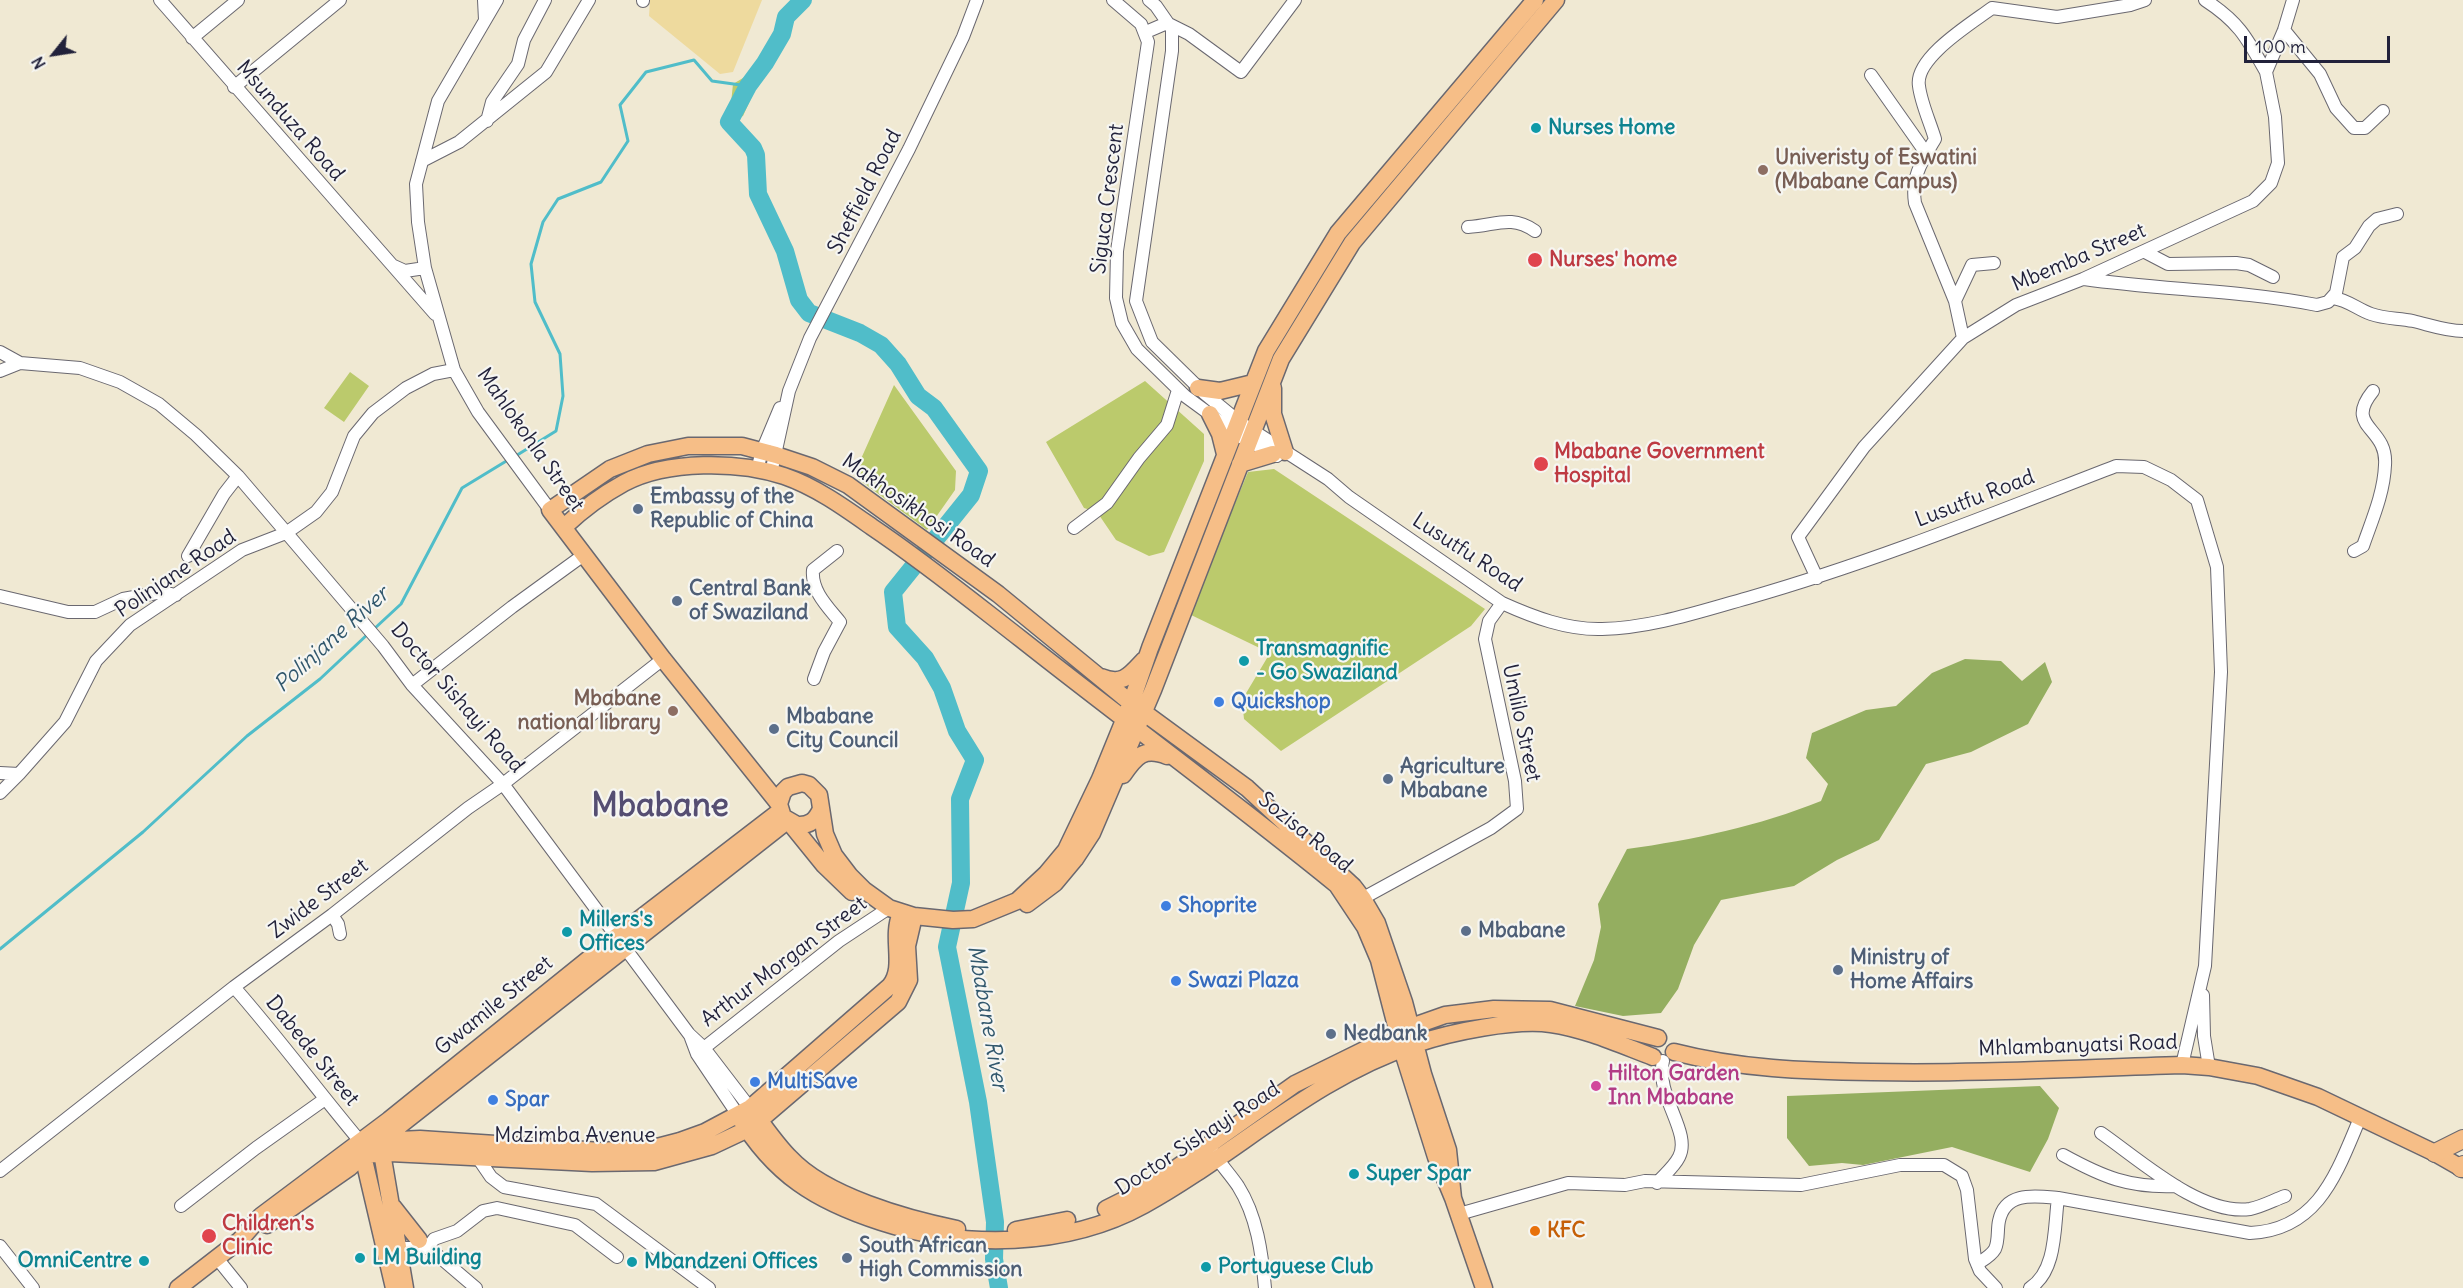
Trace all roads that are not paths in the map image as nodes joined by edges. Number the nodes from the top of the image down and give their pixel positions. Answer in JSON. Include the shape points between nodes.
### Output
{"nodes":[{"id":1,"x":160,"y":0,"type":"edge"},
{"id":2,"x":238,"y":0,"type":"edge"},
{"id":3,"x":340,"y":0,"type":"edge"},
{"id":4,"x":484,"y":0,"type":"edge"},
{"id":5,"x":497,"y":0,"type":"edge"},
{"id":6,"x":545,"y":0,"type":"edge"},
{"id":7,"x":589,"y":0,"type":"edge"},
{"id":8,"x":983,"y":0,"type":"edge"},
{"id":9,"x":1113,"y":0,"type":"edge"},
{"id":10,"x":1149,"y":0,"type":"edge"},
{"id":11,"x":1295,"y":0,"type":"edge"},
{"id":12,"x":1535,"y":0,"type":"edge"},
{"id":13,"x":1556,"y":0,"type":"edge"},
{"id":14,"x":2145,"y":0,"type":"edge"},
{"id":15,"x":2205,"y":0,"type":"edge"},
{"id":16,"x":2293,"y":0,"type":"edge"},
{"id":17,"x":975,"y":5,"type":"edge"},
{"id":18,"x":485,"y":21,"type":"junction"},
{"id":19,"x":1167,"y":23,"type":"junction"},
{"id":20,"x":2284,"y":30,"type":"junction"},
{"id":21,"x":1146,"y":32,"type":"junction"},
{"id":22,"x":192,"y":38,"type":"junction"},
{"id":23,"x":2266,"y":72,"type":"junction"},
{"id":24,"x":1870,"y":75,"type":"dead end"},
{"id":25,"x":234,"y":87,"type":"junction"},
{"id":26,"x":2383,"y":111,"type":"dead end"},
{"id":27,"x":487,"y":121,"type":"junction"},
{"id":28,"x":1926,"y":153,"type":"junction"},
{"id":29,"x":422,"y":161,"type":"junction"},
{"id":30,"x":2397,"y":213,"type":"dead end"},
{"id":31,"x":1468,"y":227,"type":"dead end"},
{"id":32,"x":1535,"y":231,"type":"dead end"},
{"id":33,"x":2145,"y":252,"type":"junction"},
{"id":34,"x":1994,"y":262,"type":"dead end"},
{"id":35,"x":393,"y":266,"type":"junction"},
{"id":36,"x":425,"y":268,"type":"junction"},
{"id":37,"x":2273,"y":277,"type":"dead end"},
{"id":38,"x":2083,"y":279,"type":"junction"},
{"id":39,"x":2333,"y":298,"type":"junction"},
{"id":40,"x":1955,"y":301,"type":"junction"},
{"id":41,"x":438,"y":318,"type":"junction"},
{"id":42,"x":2463,"y":331,"type":"edge"},
{"id":43,"x":1963,"y":338,"type":"junction"},
{"id":44,"x":0,"y":352,"type":"edge"},
{"id":45,"x":20,"y":363,"type":"junction"},
{"id":46,"x":454,"y":370,"type":"junction"},
{"id":47,"x":0,"y":371,"type":"edge"},
{"id":48,"x":1273,"y":381,"type":"junction"},
{"id":49,"x":1253,"y":383,"type":"junction"},
{"id":50,"x":1198,"y":388,"type":"junction"},
{"id":51,"x":1178,"y":390,"type":"junction"},
{"id":52,"x":2373,"y":391,"type":"dead end"},
{"id":53,"x":1210,"y":414,"type":"junction"},
{"id":54,"x":1243,"y":431,"type":"junction"},
{"id":55,"x":769,"y":453,"type":"junction"},
{"id":56,"x":1279,"y":453,"type":"junction"},
{"id":57,"x":1225,"y":454,"type":"junction"},
{"id":58,"x":1240,"y":464,"type":"junction"},
{"id":59,"x":764,"y":472,"type":"junction"},
{"id":60,"x":238,"y":476,"type":"junction"},
{"id":61,"x":550,"y":510,"type":"junction"},
{"id":62,"x":564,"y":527,"type":"junction"},
{"id":63,"x":1074,"y":528,"type":"dead end"},
{"id":64,"x":286,"y":533,"type":"junction"},
{"id":65,"x":2354,"y":550,"type":"dead end"},
{"id":66,"x":837,"y":551,"type":"dead end"},
{"id":67,"x":585,"y":554,"type":"junction"},
{"id":68,"x":188,"y":556,"type":"dead end"},
{"id":69,"x":1817,"y":578,"type":"junction"},
{"id":70,"x":176,"y":595,"type":"junction"},
{"id":71,"x":0,"y":596,"type":"edge"},
{"id":72,"x":1502,"y":603,"type":"junction"},
{"id":73,"x":1148,"y":656,"type":"junction"},
{"id":74,"x":663,"y":659,"type":"junction"},
{"id":75,"x":1158,"y":674,"type":"junction"},
{"id":76,"x":1095,"y":675,"type":"junction"},
{"id":77,"x":814,"y":679,"type":"dead end"},
{"id":78,"x":412,"y":685,"type":"junction"},
{"id":79,"x":1137,"y":708,"type":"junction"},
{"id":80,"x":1129,"y":724,"type":"junction"},
{"id":81,"x":1168,"y":730,"type":"junction"},
{"id":82,"x":1174,"y":758,"type":"junction"},
{"id":83,"x":745,"y":762,"type":"junction"},
{"id":84,"x":0,"y":773,"type":"edge"},
{"id":85,"x":20,"y":774,"type":"junction"},
{"id":86,"x":795,"y":783,"type":"junction"},
{"id":87,"x":503,"y":784,"type":"junction"},
{"id":88,"x":1112,"y":789,"type":"junction"},
{"id":89,"x":0,"y":792,"type":"edge"},
{"id":90,"x":821,"y":809,"type":"junction"},
{"id":91,"x":784,"y":815,"type":"junction"},
{"id":92,"x":1357,"y":902,"type":"junction"},
{"id":93,"x":332,"y":915,"type":"junction"},
{"id":94,"x":899,"y":916,"type":"junction"},
{"id":95,"x":968,"y":923,"type":"junction"},
{"id":96,"x":340,"y":934,"type":"dead end"},
{"id":97,"x":621,"y":943,"type":"junction"},
{"id":98,"x":2202,"y":979,"type":"junction"},
{"id":99,"x":234,"y":987,"type":"junction"},
{"id":100,"x":1399,"y":1009,"type":"junction"},
{"id":101,"x":1437,"y":1018,"type":"junction"},
{"id":102,"x":689,"y":1034,"type":"junction"},
{"id":103,"x":1411,"y":1039,"type":"junction"},
{"id":104,"x":1379,"y":1042,"type":"junction"},
{"id":105,"x":704,"y":1048,"type":"junction"},
{"id":106,"x":1663,"y":1057,"type":"junction"},
{"id":107,"x":1375,"y":1061,"type":"junction"},
{"id":108,"x":2181,"y":1065,"type":"junction"},
{"id":109,"x":2210,"y":1067,"type":"junction"},
{"id":110,"x":1416,"y":1071,"type":"junction"},
{"id":111,"x":1295,"y":1084,"type":"junction"},
{"id":112,"x":1313,"y":1092,"type":"junction"},
{"id":113,"x":325,"y":1099,"type":"junction"},
{"id":114,"x":748,"y":1118,"type":"junction"},
{"id":115,"x":2360,"y":1118,"type":"junction"},
{"id":116,"x":2101,"y":1133,"type":"dead end"},
{"id":117,"x":2463,"y":1139,"type":"edge"},
{"id":118,"x":388,"y":1141,"type":"junction"},
{"id":119,"x":361,"y":1147,"type":"junction"},
{"id":120,"x":1212,"y":1151,"type":"junction"},
{"id":121,"x":2435,"y":1153,"type":"junction"},
{"id":122,"x":2062,"y":1155,"type":"dead end"},
{"id":123,"x":478,"y":1158,"type":"junction"},
{"id":124,"x":2462,"y":1168,"type":"edge"},
{"id":125,"x":0,"y":1171,"type":"edge"},
{"id":126,"x":1657,"y":1183,"type":"junction"},
{"id":127,"x":2176,"y":1186,"type":"junction"},
{"id":128,"x":2285,"y":1196,"type":"dead end"},
{"id":129,"x":385,"y":1198,"type":"junction"},
{"id":130,"x":2058,"y":1198,"type":"junction"},
{"id":131,"x":181,"y":1206,"type":"dead end"},
{"id":132,"x":1459,"y":1214,"type":"junction"},
{"id":133,"x":393,"y":1244,"type":"junction"},
{"id":134,"x":423,"y":1244,"type":"junction"},
{"id":135,"x":0,"y":1246,"type":"edge"},
{"id":136,"x":216,"y":1257,"type":"junction"},
{"id":137,"x":617,"y":1257,"type":"dead end"},
{"id":138,"x":1977,"y":1264,"type":"junction"},
{"id":139,"x":33,"y":1288,"type":"edge"},
{"id":140,"x":178,"y":1288,"type":"edge"},
{"id":141,"x":241,"y":1288,"type":"edge"},
{"id":142,"x":394,"y":1288,"type":"edge"},
{"id":143,"x":405,"y":1288,"type":"edge"},
{"id":144,"x":476,"y":1288,"type":"edge"},
{"id":145,"x":709,"y":1288,"type":"edge"},
{"id":146,"x":1265,"y":1288,"type":"edge"},
{"id":147,"x":1484,"y":1288,"type":"edge"},
{"id":148,"x":1996,"y":1288,"type":"edge"},
{"id":149,"x":2030,"y":1288,"type":"edge"}],
"edges":[{"from":1,"to":22,"type":"street","name":"Msunduza Road"},
{"from":2,"to":22,"type":"street"},
{"from":3,"to":25,"type":"street"},
{"from":4,"to":18,"type":"street"},
{"from":5,"to":18,"type":"street","name":"Mahlokohla Street"},
{"from":6,"to":27,"type":"street","via":[[524,39],[518,64],[492,102]]},
{"from":7,"to":27,"type":"street","via":[[546,72]]},
{"from":8,"to":17,"type":"street","name":"Sheffield Road"},
{"from":9,"to":21,"type":"street","via":[[1130,12]]},
{"from":10,"to":19,"type":"street","name":"Siguca Crescent"},
{"from":11,"to":19,"type":"street","via":[[1241,72]]},
{"from":12,"to":49,"type":"main road","via":[[1338,233],[1266,351]]},
{"from":13,"to":48,"type":"main road","via":[[1352,243],[1281,359]]},
{"from":14,"to":28,"type":"street","via":[[2057,17],[1992,8],[1922,66],[1918,84],[1935,139]]},
{"from":15,"to":23,"type":"street","name":"Mbemba Street","via":[[2236,23]]},
{"from":16,"to":20,"type":"street"},
{"from":17,"to":55,"type":"street","name":"Sheffield Road","via":[[909,149],[810,338]]},
{"from":18,"to":29,"type":"street","name":"Mahlokohla Street","via":[[438,101]]},
{"from":19,"to":21,"type":"street"},
{"from":19,"to":50,"type":"street","name":"Siguca Crescent","via":[[1172,29],[1173,51],[1136,301],[1152,342]]},
{"from":20,"to":23,"type":"street"},
{"from":20,"to":26,"type":"street","via":[[2320,74],[2336,108],[2354,128],[2365,128]]},
{"from":21,"to":51,"type":"street","name":"Siguca Crescent","via":[[1148,51],[1117,251],[1116,298],[1122,323],[1137,349]]},
{"from":22,"to":25,"type":"street","name":"Msunduza Road"},
{"from":23,"to":33,"type":"street","name":"Mbemba Street","via":[[2276,117],[2278,163],[2271,183],[2253,201]]},
{"from":24,"to":28,"type":"street"},
{"from":25,"to":35,"type":"street","name":"Msunduza Road"},
{"from":27,"to":29,"type":"street","via":[[459,142]]},
{"from":28,"to":40,"type":"street","via":[[1913,189],[1915,203]]},
{"from":29,"to":36,"type":"street","name":"Mahlokohla Street","via":[[416,184]]},
{"from":30,"to":39,"type":"street","via":[[2369,225],[2355,248],[2343,257]]},
{"from":31,"to":32,"type":"street","via":[[1511,220]]},
{"from":33,"to":37,"type":"street","via":[[2168,264],[2242,264]]},
{"from":33,"to":38,"type":"street","name":"Mbemba Street"},
{"from":34,"to":40,"type":"street","via":[[1972,265]]},
{"from":35,"to":36,"type":"street","via":[[405,271]]},
{"from":35,"to":41,"type":"street","name":"Msunduza Road"},
{"from":36,"to":41,"type":"street","name":"Mahlokohla Street"},
{"from":38,"to":39,"type":"street","via":[[2317,304]]},
{"from":38,"to":43,"type":"street","name":"Mbemba Street","via":[[2016,305]]},
{"from":39,"to":42,"type":"street","via":[[2344,299],[2370,314]]},
{"from":40,"to":43,"type":"street"},
{"from":41,"to":46,"type":"street","name":"Mahlokohla Street"},
{"from":43,"to":69,"type":"street","name":"Mbemba Street","via":[[1864,447],[1798,537]]},
{"from":44,"to":45,"type":"street"},
{"from":45,"to":47,"type":"street","name":"Doctor Sishayi Road"},
{"from":45,"to":60,"type":"street","name":"Doctor Sishayi Road","via":[[80,368],[120,382],[159,404]]},
{"from":46,"to":61,"type":"street","name":"Mahlokohla Street","via":[[504,449]]},
{"from":46,"to":64,"type":"street","name":"Polinjane Road","via":[[433,374],[406,388],[373,413],[354,436],[332,492],[316,512]]},
{"from":48,"to":54,"type":"main road"},
{"from":48,"to":56,"type":"main road"},
{"from":49,"to":50,"type":"main road","via":[[1220,392]]},
{"from":49,"to":54,"type":"main road"},
{"from":50,"to":54,"type":"street","name":"Siguca Crescent"},
{"from":51,"to":53,"type":"street","name":"Siguca Crescent"},
{"from":51,"to":63,"type":"street","via":[[1167,425],[1107,503]]},
{"from":52,"to":65,"type":"street","via":[[2361,411],[2382,443],[2386,462],[2383,485],[2363,546]]},
{"from":53,"to":54,"type":"street","name":"Siguca Crescent"},
{"from":53,"to":57,"type":"main road"},
{"from":54,"to":56,"type":"street","name":"Lusutfu Road"},
{"from":54,"to":57,"type":"main road"},
{"from":54,"to":58,"type":"main road"},
{"from":55,"to":59,"type":"street","name":"Sheffield Road"},
{"from":55,"to":61,"type":"main road","name":"Makhosikhosi Road","via":[[722,445],[688,446],[648,454],[610,469]]},
{"from":55,"to":76,"type":"main road","name":"Makhosikhosi Road","via":[[812,467],[848,485],[1031,620]]},
{"from":56,"to":58,"type":"main road"},
{"from":56,"to":72,"type":"street","name":"Lusutfu Road","via":[[1328,479]]},
{"from":57,"to":73,"type":"main road"},
{"from":58,"to":75,"type":"main road"},
{"from":59,"to":62,"type":"main road","name":"Makhosikhosi Road","via":[[704,465],[650,474],[601,497]]},
{"from":59,"to":80,"type":"main road","name":"Makhosikhosi Road","via":[[793,480],[839,504],[900,546]]},
{"from":60,"to":64,"type":"street","name":"Doctor Sishayi Road"},
{"from":60,"to":68,"type":"street"},
{"from":61,"to":62,"type":"main road","name":"Mahlokohla Street"},
{"from":62,"to":67,"type":"main road","name":"Mahlokohla Street"},
{"from":64,"to":70,"type":"street","name":"Polinjane Road","via":[[242,550]]},
{"from":64,"to":78,"type":"street","name":"Doctor Sishayi Road"},
{"from":66,"to":77,"type":"street","via":[[813,570],[812,580],[818,594],[840,622]]},
{"from":67,"to":74,"type":"main road","name":"Mahlokohla Street"},
{"from":67,"to":78,"type":"street"},
{"from":69,"to":72,"type":"street","name":"Lusutfu Road","via":[[1656,623],[1603,629],[1579,628]]},
{"from":69,"to":98,"type":"street","name":"Lusutfu Road","via":[[2116,466],[2144,467],[2171,480],[2197,500],[2217,567],[2221,672]]},
{"from":70,"to":71,"type":"street","via":[[162,592],[123,599],[95,612],[68,612]]},
{"from":70,"to":85,"type":"street","name":"Polinjane Road","via":[[130,625],[96,662],[64,722]]},
{"from":72,"to":92,"type":"street","name":"Umlilo Street","via":[[1489,621],[1485,639],[1515,781],[1517,809],[1491,828]]},
{"from":73,"to":76,"type":"main road","via":[[1125,679],[1112,681]]},
{"from":73,"to":79,"type":"main road"},
{"from":74,"to":83,"type":"main road","name":"Mahlokohla Street"},
{"from":74,"to":87,"type":"street","name":"Zwide Street"},
{"from":75,"to":79,"type":"main road"},
{"from":75,"to":81,"type":"main road","via":[[1158,710]]},
{"from":76,"to":79,"type":"main road","name":"Makhosikhosi Road"},
{"from":78,"to":87,"type":"street","name":"Doctor Sishayi Road"},
{"from":79,"to":80,"type":"main road"},
{"from":79,"to":81,"type":"main road","name":"Sozisa Road"},
{"from":80,"to":82,"type":"main road","name":"Sozisa Road"},
{"from":80,"to":88,"type":"main road"},
{"from":80,"to":95,"type":"main road","via":[[1066,850],[1017,901]]},
{"from":81,"to":92,"type":"main road","name":"Sozisa Road","via":[[1247,788],[1353,886]]},
{"from":82,"to":88,"type":"main road","via":[[1147,751],[1130,764]]},
{"from":82,"to":92,"type":"main road","name":"Sozisa Road"},
{"from":83,"to":86,"type":"main road","name":"Mahlokohla Street","via":[[767,779]]},
{"from":83,"to":91,"type":"main road","name":"Mahlokohla Street"},
{"from":84,"to":85,"type":"street"},
{"from":85,"to":89,"type":"street","name":"Polinjane Road"},
{"from":86,"to":90,"type":"main road","via":[[815,789]]},
{"from":86,"to":91,"type":"main road","via":[[783,792]]},
{"from":87,"to":93,"type":"street","name":"Zwide Street"},
{"from":87,"to":97,"type":"street","name":"Doctor Sishayi Road"},
{"from":88,"to":95,"type":"main road","via":[[1092,833],[1055,883],[1000,920]]},
{"from":90,"to":91,"type":"main road","via":[[818,817],[804,825]]},
{"from":90,"to":94,"type":"main road","via":[[834,855],[864,890]]},
{"from":91,"to":94,"type":"main road","name":"Mahlokohla Street","via":[[855,896]]},
{"from":91,"to":97,"type":"main road","name":"Gwamile Street"},
{"from":92,"to":100,"type":"main road","name":"Sozisa Road","via":[[1377,922]]},
{"from":93,"to":96,"type":"street"},
{"from":93,"to":99,"type":"street","name":"Zwide Street"},
{"from":94,"to":95,"type":"main road"},
{"from":94,"to":105,"type":"street","name":"Arthur Morgan Street","via":[[839,941]]},
{"from":94,"to":114,"type":"main road","name":"Mdzimba Avenue","via":[[910,968],[909,980],[898,1002]]},
{"from":97,"to":102,"type":"street","name":"Doctor Sishayi Road"},
{"from":97,"to":118,"type":"main road","name":"Gwamile Street"},
{"from":97,"to":119,"type":"main road","name":"Gwamile Street","via":[[388,1120]]},
{"from":98,"to":108,"type":"street","name":"Lusutfu Road"},
{"from":98,"to":109,"type":"street","name":"Lusutfu Road","via":[[2204,1036]]},
{"from":99,"to":113,"type":"street","name":"Dabede Street"},
{"from":99,"to":125,"type":"street","name":"Zwide Street"},
{"from":100,"to":101,"type":"main road","via":[[1417,1010]]},
{"from":100,"to":103,"type":"main road","name":"Sozisa Road"},
{"from":100,"to":104,"type":"main road"},
{"from":101,"to":103,"type":"main road"},
{"from":101,"to":106,"type":"main road","via":[[1494,1008],[1550,1010],[1658,1038],[1651,1046]]},
{"from":102,"to":105,"type":"street","name":"Doctor Sishayi Road"},
{"from":102,"to":114,"type":"street","name":"Doctor Sishayi Road","via":[[697,1054]]},
{"from":103,"to":104,"type":"main road","name":"Doctor Sishayi Road"},
{"from":103,"to":106,"type":"main road","name":"Mhlambanyatsi Road","via":[[1518,1024],[1550,1024]]},
{"from":103,"to":107,"type":"main road","name":"Doctor Sishayi Road"},
{"from":103,"to":110,"type":"main road","name":"Sozisa Road"},
{"from":103,"to":110,"type":"main road"},
{"from":104,"to":111,"type":"main road","name":"Doctor Sishayi Road"},
{"from":105,"to":114,"type":"street","name":"Doctor Sishayi Road"},
{"from":106,"to":108,"type":"main road","name":"Mhlambanyatsi Road","via":[[1785,1071],[1952,1073]]},
{"from":106,"to":126,"type":"street","via":[[1662,1088],[1682,1148],[1678,1159]]},
{"from":107,"to":110,"type":"main road"},
{"from":107,"to":112,"type":"main road","name":"Doctor Sishayi Road"},
{"from":108,"to":109,"type":"main road","name":"Mhlambanyatsi Road"},
{"from":109,"to":115,"type":"main road","name":"Mhlambanyatsi Road","via":[[2258,1076],[2318,1097]]},
{"from":110,"to":132,"type":"main road","name":"Sozisa Road","via":[[1448,1150]]},
{"from":111,"to":112,"type":"main road","via":[[1303,1092]]},
{"from":111,"to":120,"type":"main road","name":"Doctor Sishayi Road"},
{"from":112,"to":120,"type":"main road","name":"Doctor Sishayi Road"},
{"from":113,"to":119,"type":"street","name":"Dabede Street"},
{"from":113,"to":131,"type":"street"},
{"from":114,"to":118,"type":"main road","name":"Mdzimba Avenue","via":[[680,1142],[636,1149],[601,1151],[420,1139]]},
{"from":114,"to":120,"type":"main road","name":"Doctor Sishayi Road","via":[[790,1159],[830,1185],[870,1205],[973,1236],[1007,1235],[1111,1207]]},
{"from":114,"to":123,"type":"main road","name":"Mdzimba Avenue","via":[[712,1146],[654,1162]]},
{"from":115,"to":121,"type":"main road","name":"Mhlambanyatsi Road"},
{"from":115,"to":130,"type":"street","via":[[2333,1180],[2320,1198],[2307,1213],[2277,1229],[2250,1233]]},
{"from":116,"to":127,"type":"street"},
{"from":117,"to":121,"type":"highway"},
{"from":118,"to":119,"type":"main road","name":"Mdzimba Avenue"},
{"from":118,"to":123,"type":"main road","name":"Mdzimba Avenue"},
{"from":118,"to":129,"type":"main road"},
{"from":119,"to":129,"type":"main road"},
{"from":119,"to":136,"type":"main road","name":"Gwamile Street","via":[[349,1168]]},
{"from":120,"to":146,"type":"street","via":[[1246,1202],[1262,1248]]},
{"from":121,"to":124,"type":"main road","name":"Mhlambanyatsi Road"},
{"from":122,"to":127,"type":"street","via":[[2100,1175],[2130,1184]]},
{"from":123,"to":145,"type":"street","via":[[491,1177],[504,1187],[596,1204]]},
{"from":126,"to":132,"type":"street","via":[[1568,1183]]},
{"from":126,"to":138,"type":"street","via":[[1801,1185],[1900,1165],[1944,1165],[1962,1176],[1967,1190]]},
{"from":127,"to":128,"type":"street","via":[[2216,1206],[2236,1209],[2252,1208]]},
{"from":129,"to":133,"type":"main road"},
{"from":129,"to":134,"type":"main road"},
{"from":130,"to":138,"type":"street","via":[[2026,1195],[2011,1201],[1999,1219],[1992,1254]]},
{"from":130,"to":149,"type":"street","via":[[2048,1266],[2043,1278]]},
{"from":132,"to":147,"type":"main road","name":"Sozisa Road"},
{"from":133,"to":134,"type":"street","via":[[410,1237]]},
{"from":133,"to":142,"type":"main road"},
{"from":133,"to":143,"type":"main road"},
{"from":134,"to":137,"type":"street","via":[[457,1231],[483,1211],[497,1208],[575,1225]]},
{"from":134,"to":144,"type":"street"},
{"from":135,"to":139,"type":"street"},
{"from":136,"to":140,"type":"main road","name":"Gwamile Street"},
{"from":136,"to":141,"type":"street"},
{"from":138,"to":148,"type":"street"}]}
